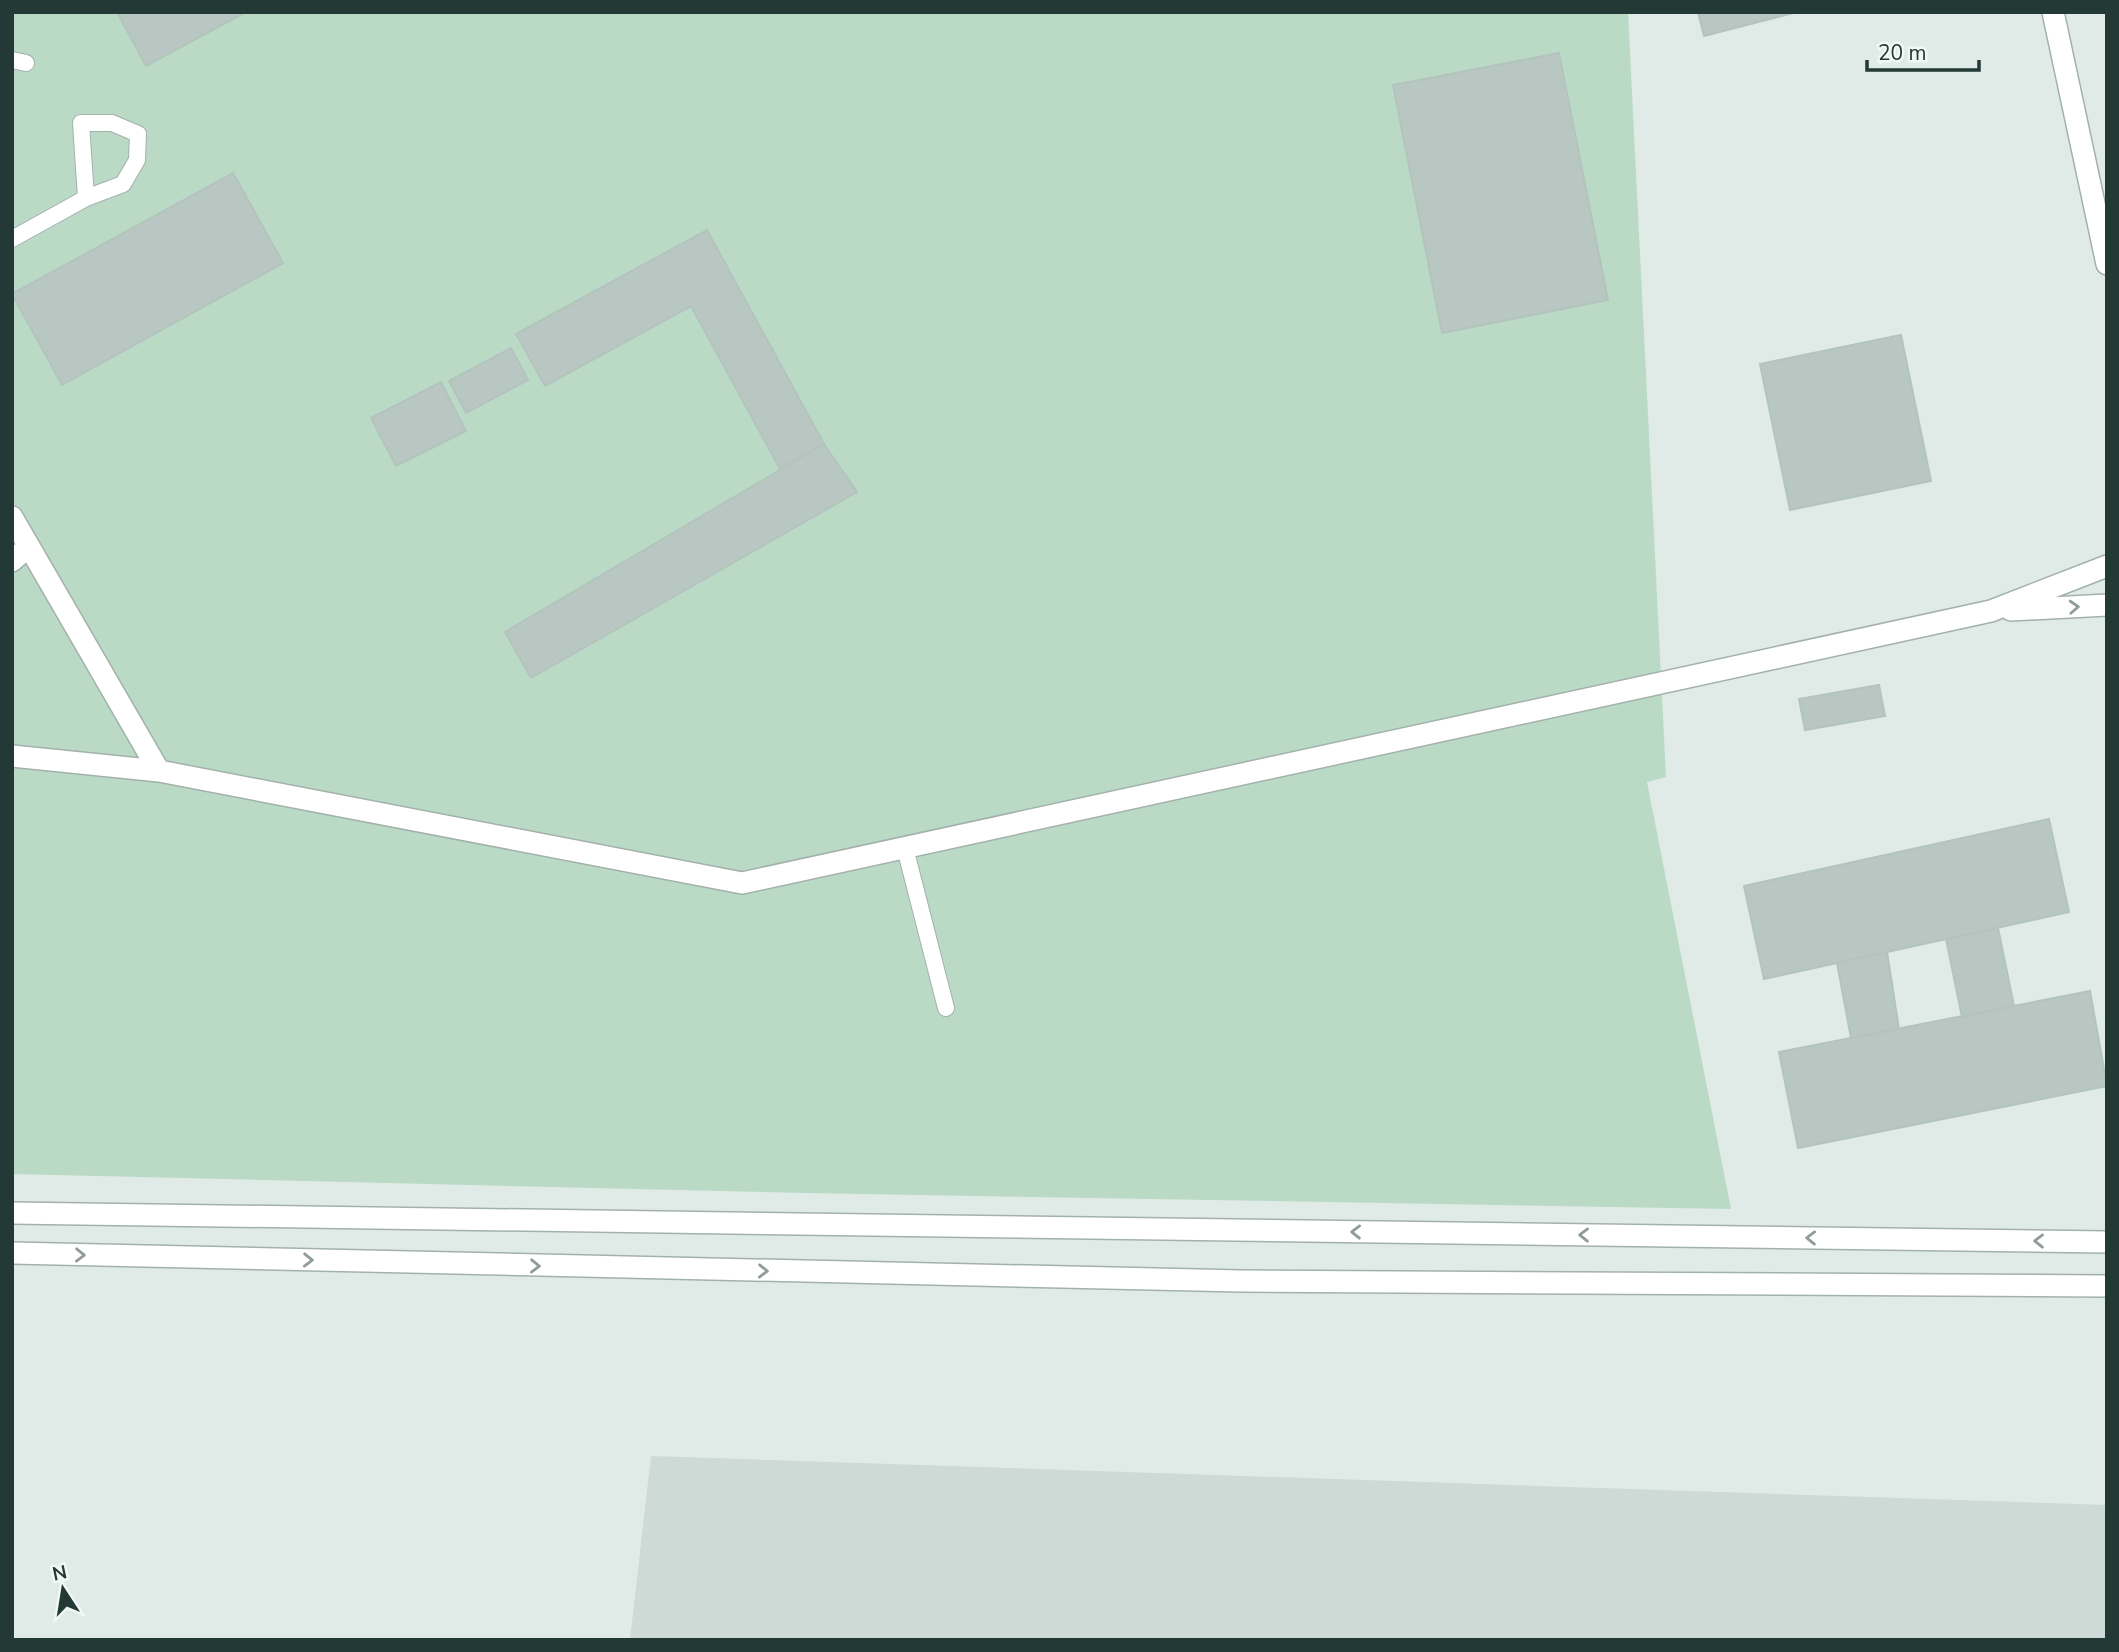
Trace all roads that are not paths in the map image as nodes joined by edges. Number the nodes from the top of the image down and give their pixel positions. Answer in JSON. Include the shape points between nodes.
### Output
{"nodes":[{"id":1,"x":2053,"y":12,"type":"edge"},
{"id":2,"x":86,"y":198,"type":"junction"},
{"id":3,"x":12,"y":239,"type":"edge"},
{"id":4,"x":2107,"y":264,"type":"edge"},
{"id":5,"x":12,"y":517,"type":"edge"},
{"id":6,"x":29,"y":546,"type":"junction"},
{"id":7,"x":12,"y":561,"type":"edge"},
{"id":8,"x":2107,"y":566,"type":"edge"},
{"id":9,"x":2107,"y":605,"type":"edge"},
{"id":10,"x":1991,"y":611,"type":"junction"},
{"id":11,"x":12,"y":757,"type":"edge"},
{"id":12,"x":159,"y":771,"type":"junction"},
{"id":13,"x":905,"y":848,"type":"junction"},
{"id":14,"x":946,"y":1008,"type":"dead end"},
{"id":15,"x":12,"y":1213,"type":"edge"},
{"id":16,"x":2107,"y":1242,"type":"edge"},
{"id":17,"x":12,"y":1253,"type":"edge"},
{"id":18,"x":2107,"y":1286,"type":"edge"}],
"edges":[{"from":1,"to":4,"type":"street"},
{"from":2,"to":2,"type":"lane","via":[[123,184],[137,160],[138,134],[112,123],[81,123]]},
{"from":2,"to":3,"type":"lane"},
{"from":5,"to":6,"type":"street"},
{"from":6,"to":7,"type":"street"},
{"from":6,"to":12,"type":"street"},
{"from":8,"to":10,"type":"street"},
{"from":10,"to":9,"type":"street","one_way":true},
{"from":10,"to":13,"type":"street"},
{"from":11,"to":12,"type":"street"},
{"from":12,"to":13,"type":"street","via":[[743,883]]},
{"from":13,"to":14,"type":"lane"},
{"from":16,"to":15,"type":"street","one_way":true},
{"from":17,"to":18,"type":"street","one_way":true,"via":[[1241,1281]]}]}
